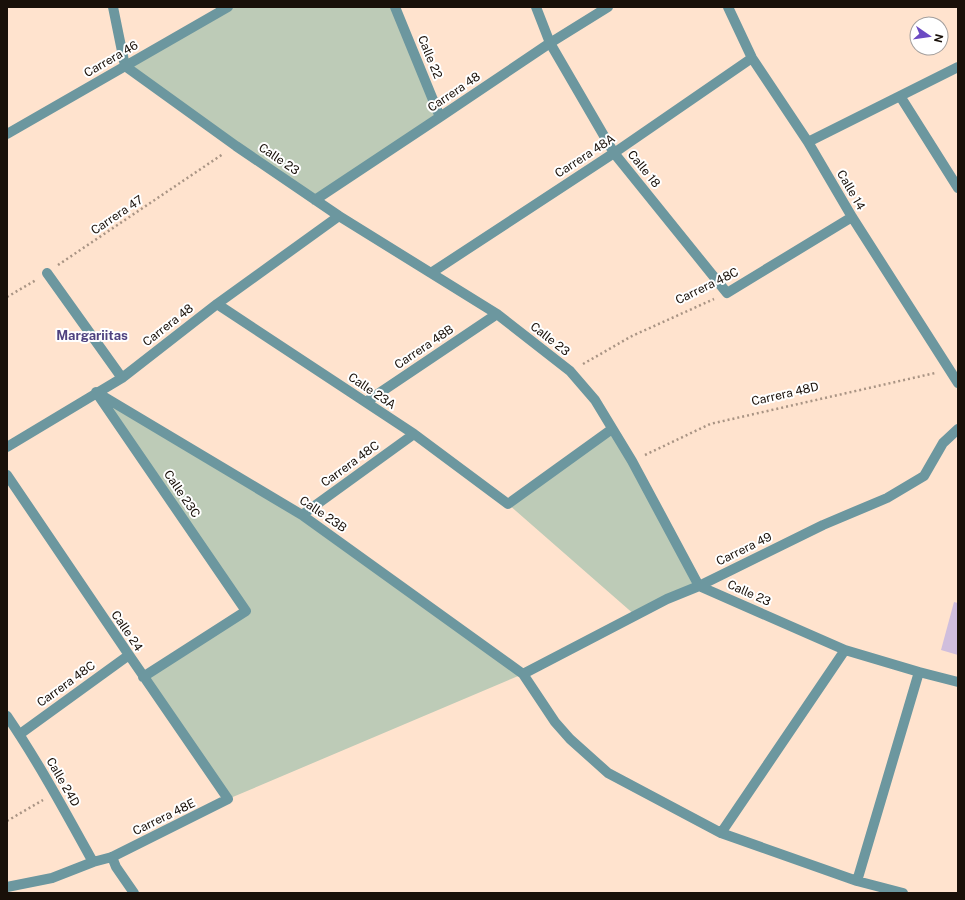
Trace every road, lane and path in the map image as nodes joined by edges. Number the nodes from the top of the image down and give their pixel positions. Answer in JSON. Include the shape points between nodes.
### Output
{"nodes":[{"id":1,"x":113,"y":7,"type":"edge"},
{"id":2,"x":228,"y":7,"type":"edge"},
{"id":3,"x":395,"y":7,"type":"edge"},
{"id":4,"x":536,"y":7,"type":"edge"},
{"id":5,"x":608,"y":7,"type":"edge"},
{"id":6,"x":728,"y":7,"type":"edge"},
{"id":7,"x":550,"y":43,"type":"junction"},
{"id":8,"x":752,"y":58,"type":"junction"},
{"id":9,"x":125,"y":66,"type":"junction"},
{"id":10,"x":958,"y":67,"type":"edge"},
{"id":11,"x":900,"y":96,"type":"junction"},
{"id":12,"x":440,"y":117,"type":"junction"},
{"id":13,"x":7,"y":134,"type":"edge"},
{"id":14,"x":808,"y":142,"type":"junction"},
{"id":15,"x":236,"y":146,"type":"junction"},
{"id":16,"x":614,"y":153,"type":"junction"},
{"id":17,"x":958,"y":188,"type":"edge"},
{"id":18,"x":315,"y":200,"type":"junction"},
{"id":19,"x":339,"y":216,"type":"junction"},
{"id":20,"x":852,"y":217,"type":"junction"},
{"id":21,"x":47,"y":273,"type":"junction"},
{"id":22,"x":430,"y":273,"type":"junction"},
{"id":23,"x":727,"y":293,"type":"junction"},
{"id":24,"x":7,"y":297,"type":"edge"},
{"id":25,"x":217,"y":304,"type":"junction"},
{"id":26,"x":497,"y":314,"type":"junction"},
{"id":27,"x":950,"y":370,"type":"junction"},
{"id":28,"x":570,"y":371,"type":"junction"},
{"id":29,"x":122,"y":378,"type":"junction"},
{"id":30,"x":958,"y":383,"type":"edge"},
{"id":31,"x":96,"y":392,"type":"junction"},
{"id":32,"x":366,"y":402,"type":"junction"},
{"id":33,"x":612,"y":429,"type":"junction"},
{"id":34,"x":958,"y":429,"type":"edge"},
{"id":35,"x":414,"y":434,"type":"junction"},
{"id":36,"x":7,"y":447,"type":"edge"},
{"id":37,"x":632,"y":461,"type":"junction"},
{"id":38,"x":7,"y":475,"type":"edge"},
{"id":39,"x":302,"y":515,"type":"junction"},
{"id":40,"x":699,"y":586,"type":"junction"},
{"id":41,"x":844,"y":650,"type":"junction"},
{"id":42,"x":129,"y":656,"type":"junction"},
{"id":43,"x":919,"y":672,"type":"junction"},
{"id":44,"x":523,"y":674,"type":"junction"},
{"id":45,"x":143,"y":677,"type":"junction"},
{"id":46,"x":958,"y":682,"type":"edge"},
{"id":47,"x":7,"y":716,"type":"edge"},
{"id":48,"x":20,"y":734,"type":"junction"},
{"id":49,"x":55,"y":793,"type":"junction"},
{"id":50,"x":228,"y":799,"type":"joint"},
{"id":51,"x":7,"y":821,"type":"edge"},
{"id":52,"x":721,"y":833,"type":"junction"},
{"id":53,"x":112,"y":857,"type":"junction"},
{"id":54,"x":93,"y":862,"type":"junction"},
{"id":55,"x":857,"y":881,"type":"junction"},
{"id":56,"x":7,"y":888,"type":"edge"},
{"id":57,"x":134,"y":893,"type":"edge"},
{"id":58,"x":903,"y":893,"type":"edge"}],
"edges":[{"from":1,"to":9,"type":"street"},
{"from":2,"to":9,"type":"street","name":"Carrera 46"},
{"from":3,"to":12,"type":"street","name":"Calle 22"},
{"from":4,"to":7,"type":"street","name":"Calle 18"},
{"from":5,"to":7,"type":"street","name":"Carrera 48"},
{"from":6,"to":8,"type":"street","name":"Calle 14"},
{"from":7,"to":12,"type":"street","name":"Carrera 48"},
{"from":7,"to":16,"type":"street","name":"Calle 18"},
{"from":8,"to":14,"type":"street","name":"Calle 14"},
{"from":8,"to":16,"type":"street","name":"Carrera 48A"},
{"from":9,"to":13,"type":"street","name":"Carrera 46"},
{"from":9,"to":15,"type":"street","name":"Calle 23"},
{"from":10,"to":11,"type":"street"},
{"from":11,"to":14,"type":"street"},
{"from":11,"to":17,"type":"street"},
{"from":12,"to":18,"type":"street","name":"Carrera 48"},
{"from":14,"to":20,"type":"street","name":"Calle 14"},
{"from":15,"to":18,"type":"street","name":"Calle 23"},
{"from":15,"to":21,"type":"path","name":"Carrera 47"},
{"from":16,"to":22,"type":"street","name":"Carrera 48A"},
{"from":16,"to":23,"type":"street","name":"Calle 18"},
{"from":18,"to":19,"type":"street","name":"Calle 23"},
{"from":19,"to":22,"type":"street","name":"Calle 23"},
{"from":19,"to":25,"type":"street","name":"Carrera 48"},
{"from":20,"to":23,"type":"street","name":"Carrera 48C"},
{"from":20,"to":27,"type":"street","name":"Calle 14"},
{"from":21,"to":24,"type":"path","name":"Carrera 47"},
{"from":21,"to":29,"type":"street"},
{"from":22,"to":26,"type":"street","name":"Calle 23"},
{"from":23,"to":28,"type":"path","name":"Carrera 48C","via":[[632,336]]},
{"from":25,"to":29,"type":"street","name":"Carrera 48"},
{"from":25,"to":32,"type":"street","name":"Calle 23A"},
{"from":26,"to":28,"type":"street","name":"Calle 23"},
{"from":26,"to":32,"type":"street","name":"Carrera 48B"},
{"from":27,"to":30,"type":"street","name":"Calle 14"},
{"from":27,"to":37,"type":"path","name":"Carrera 48D","via":[[710,424]]},
{"from":28,"to":33,"type":"street","name":"Calle 23","via":[[595,400]]},
{"from":29,"to":31,"type":"street","name":"Carrera 48"},
{"from":31,"to":36,"type":"street","name":"Carrera 48"},
{"from":31,"to":39,"type":"street","name":"Calle 23B"},
{"from":31,"to":45,"type":"street","name":"Calle 23C","via":[[246,611]]},
{"from":32,"to":35,"type":"street","name":"Calle 23A"},
{"from":33,"to":35,"type":"street","name":"Calle 23A","via":[[508,504]]},
{"from":33,"to":37,"type":"street","name":"Calle 23"},
{"from":34,"to":40,"type":"street","name":"Carrera 49","via":[[943,443],[924,476],[888,498],[823,525]]},
{"from":35,"to":39,"type":"street","name":"Carrera 48C"},
{"from":37,"to":40,"type":"street","name":"Calle 23"},
{"from":38,"to":42,"type":"street","name":"Calle 24"},
{"from":39,"to":44,"type":"street","name":"Calle 23B"},
{"from":40,"to":41,"type":"street","name":"Calle 23"},
{"from":40,"to":44,"type":"street","name":"Carrera 49","via":[[667,599]]},
{"from":41,"to":43,"type":"street","name":"Calle 23"},
{"from":41,"to":52,"type":"street"},
{"from":42,"to":45,"type":"street","name":"Calle 24"},
{"from":42,"to":48,"type":"street","name":"Carrera 48C"},
{"from":43,"to":46,"type":"street","name":"Calle 23"},
{"from":43,"to":55,"type":"street"},
{"from":44,"to":52,"type":"street","via":[[555,722],[608,773]]},
{"from":45,"to":50,"type":"street","name":"Calle 24"},
{"from":47,"to":48,"type":"street","name":"Calle 24D"},
{"from":48,"to":49,"type":"street","name":"Calle 24D"},
{"from":49,"to":51,"type":"path"},
{"from":49,"to":54,"type":"street","name":"Calle 24D"},
{"from":50,"to":53,"type":"street","name":"Carrera 48E"},
{"from":52,"to":55,"type":"street"},
{"from":53,"to":54,"type":"street","name":"Carrera 48E"},
{"from":53,"to":57,"type":"street"},
{"from":54,"to":56,"type":"street","name":"Carrera 48E","via":[[52,878]]},
{"from":55,"to":58,"type":"street"}]}
